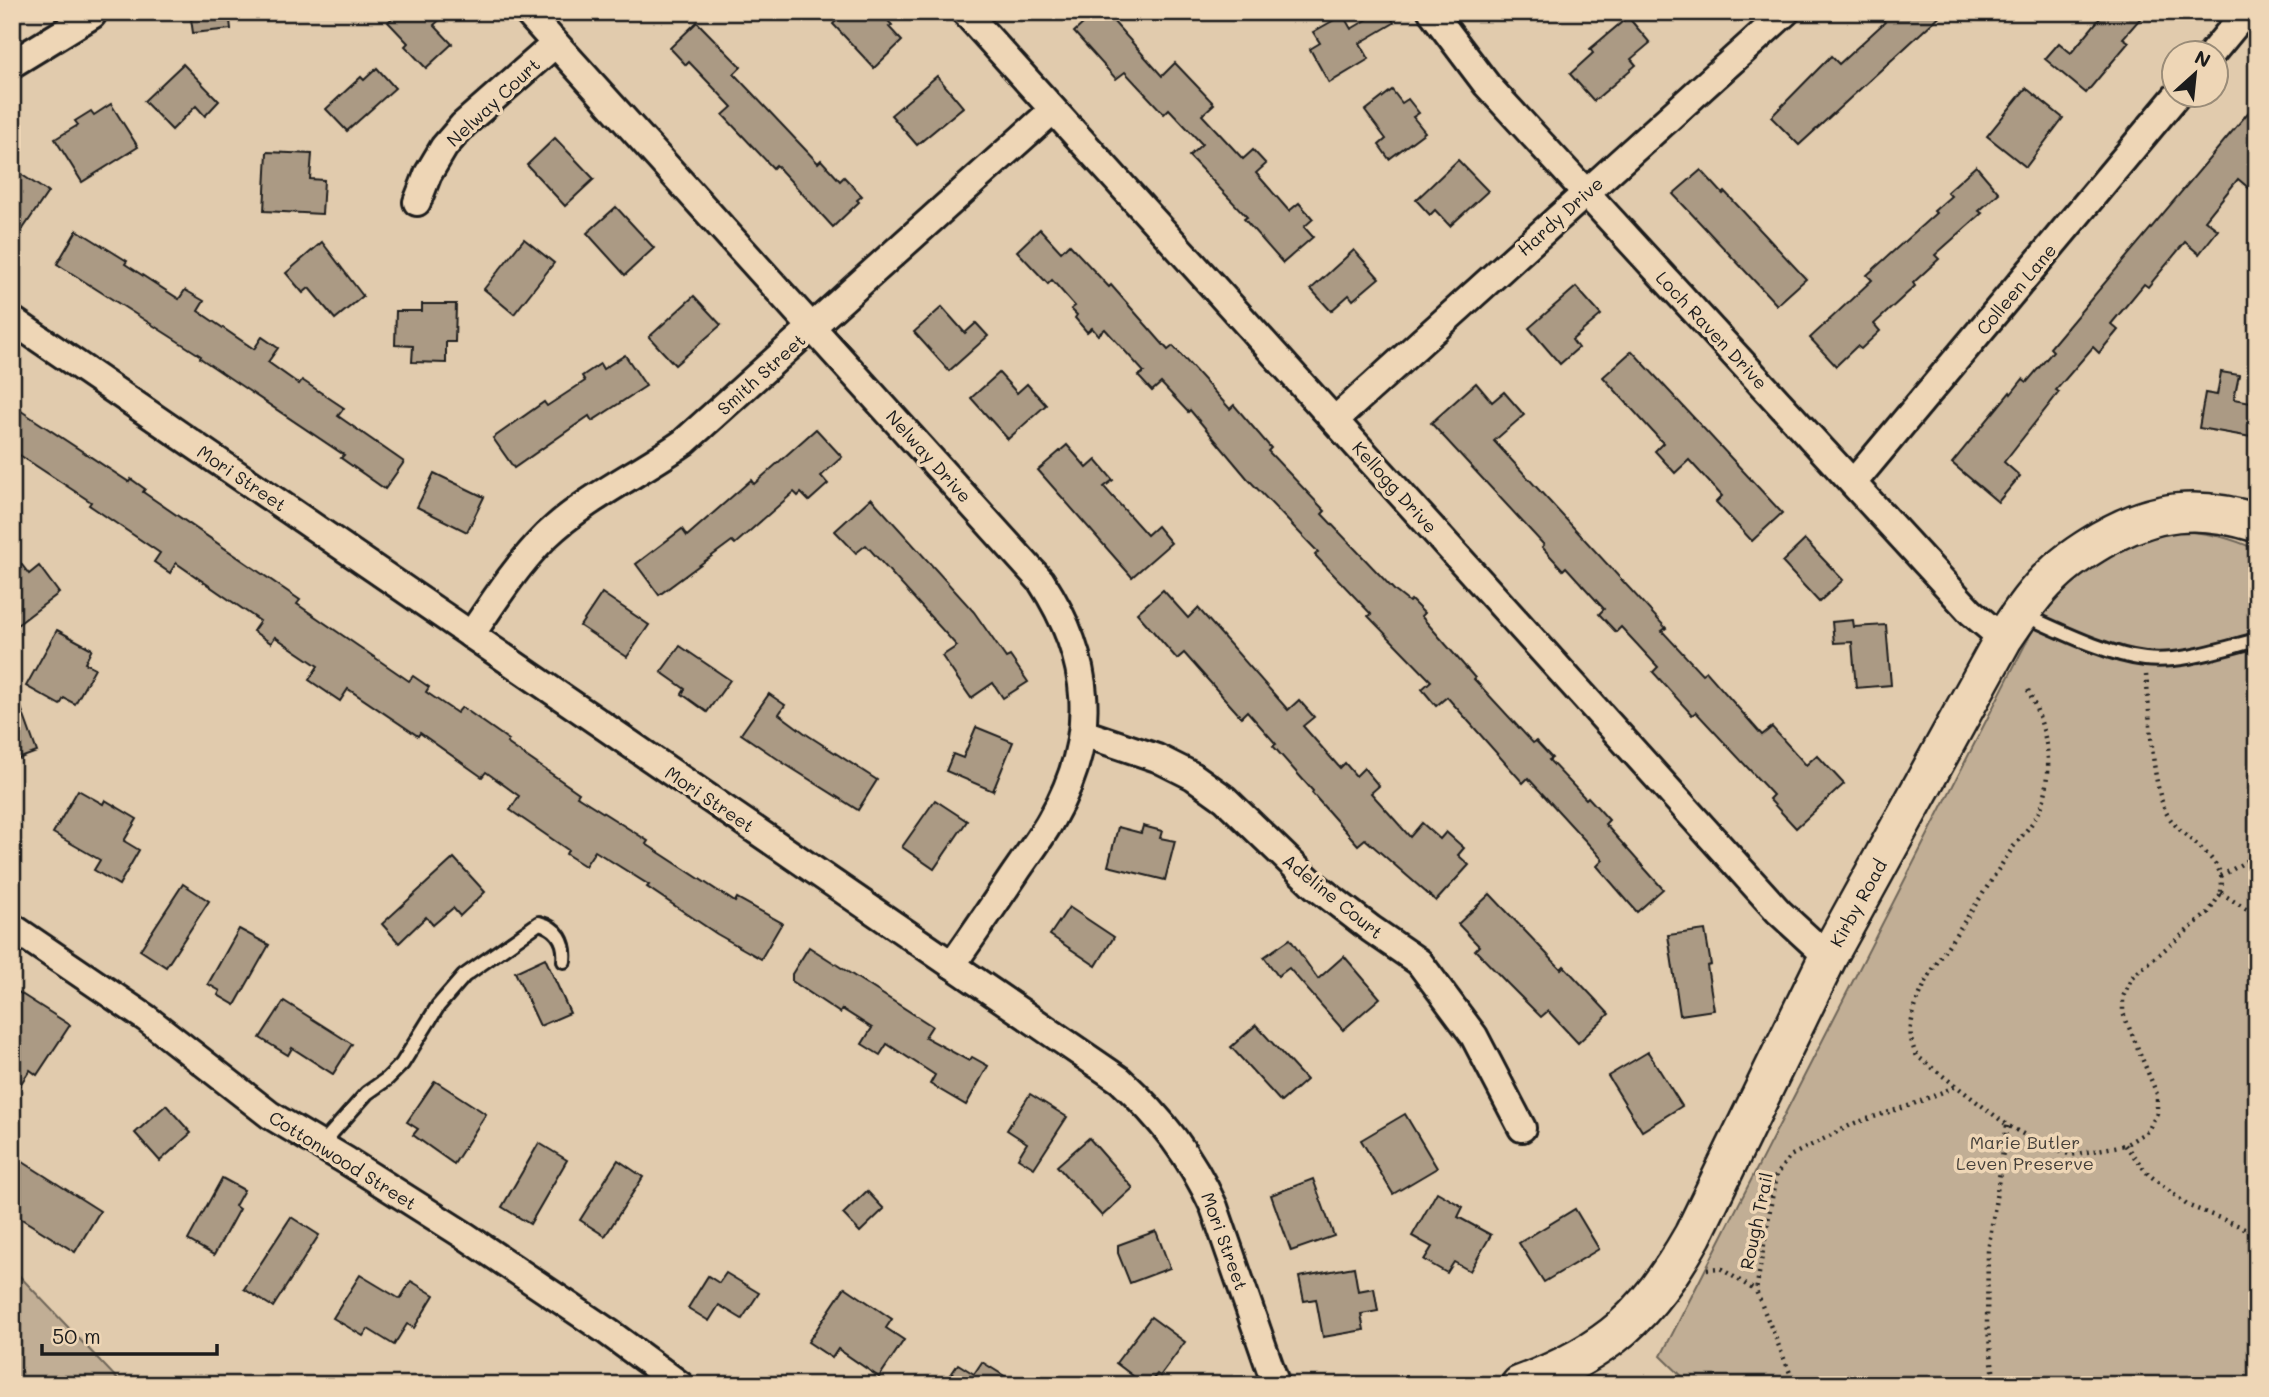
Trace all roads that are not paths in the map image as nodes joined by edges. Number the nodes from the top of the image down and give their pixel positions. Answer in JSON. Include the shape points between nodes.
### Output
{"nodes":[{"id":1,"x":527,"y":12,"type":"edge"},
{"id":2,"x":965,"y":12,"type":"edge"},
{"id":3,"x":1432,"y":12,"type":"edge"},
{"id":4,"x":1786,"y":12,"type":"edge"},
{"id":5,"x":2246,"y":12,"type":"edge"},
{"id":6,"x":92,"y":15,"type":"dead end"},
{"id":7,"x":2225,"y":38,"type":"edge"},
{"id":8,"x":555,"y":44,"type":"junction"},
{"id":9,"x":12,"y":64,"type":"edge"},
{"id":10,"x":2166,"y":108,"type":"edge"},
{"id":11,"x":1053,"y":110,"type":"junction"},
{"id":12,"x":1586,"y":193,"type":"junction"},
{"id":13,"x":417,"y":202,"type":"dead end"},
{"id":14,"x":12,"y":320,"type":"edge"},
{"id":15,"x":813,"y":327,"type":"junction"},
{"id":16,"x":1335,"y":420,"type":"junction"},
{"id":17,"x":1853,"y":483,"type":"junction"},
{"id":18,"x":2257,"y":523,"type":"edge"},
{"id":19,"x":2012,"y":626,"type":"junction"},
{"id":20,"x":471,"y":635,"type":"junction"},
{"id":21,"x":2257,"y":640,"type":"edge"},
{"id":22,"x":1083,"y":733,"type":"junction"},
{"id":23,"x":12,"y":927,"type":"edge"},
{"id":24,"x":1828,"y":957,"type":"junction"},
{"id":25,"x":564,"y":961,"type":"dead end"},
{"id":26,"x":953,"y":965,"type":"junction"},
{"id":27,"x":1522,"y":1128,"type":"dead end"},
{"id":28,"x":321,"y":1145,"type":"junction"},
{"id":29,"x":680,"y":1385,"type":"edge"},
{"id":30,"x":1276,"y":1385,"type":"edge"},
{"id":31,"x":1520,"y":1385,"type":"edge"}],
"edges":[{"from":1,"to":8,"type":"street","name":"Nelway Drive"},
{"from":2,"to":11,"type":"street","name":"Kellogg Drive"},
{"from":3,"to":12,"type":"street","name":"Loch Raven Drive","via":[[1487,85]]},
{"from":4,"to":12,"type":"street","name":"Hardy Drive"},
{"from":5,"to":7,"type":"street"},
{"from":6,"to":9,"type":"street"},
{"from":8,"to":13,"type":"street","name":"Nelway Court","via":[[463,125],[444,147]]},
{"from":8,"to":15,"type":"street","name":"Nelway Drive"},
{"from":10,"to":17,"type":"street","name":"Colleen Lane"},
{"from":11,"to":15,"type":"street","name":"Smith Street"},
{"from":11,"to":16,"type":"street","name":"Kellogg Drive"},
{"from":12,"to":16,"type":"street","name":"Hardy Drive"},
{"from":12,"to":17,"type":"street","name":"Loch Raven Drive"},
{"from":14,"to":20,"type":"street","name":"Mori Street"},
{"from":15,"to":20,"type":"street","name":"Smith Street","via":[[684,442],[584,506],[547,536],[515,571]]},
{"from":15,"to":22,"type":"street","name":"Nelway Drive","via":[[1041,581],[1073,640],[1081,673]]},
{"from":16,"to":24,"type":"street","name":"Kellogg Drive","via":[[1779,912]]},
{"from":17,"to":19,"type":"street","name":"Loch Raven Drive","via":[[1971,612]]},
{"from":18,"to":19,"type":"main road","name":"Kirby Road","via":[[2209,511],[2147,517],[2084,550],[2052,575]]},
{"from":19,"to":21,"type":"lane","via":[[2079,638],[2145,659],[2197,655]]},
{"from":19,"to":24,"type":"main road","name":"Kirby Road"},
{"from":20,"to":26,"type":"street","name":"Mori Street"},
{"from":22,"to":26,"type":"street","name":"Nelway Drive","via":[[1069,786],[1052,820]]},
{"from":22,"to":27,"type":"street","name":"Adeline Court","via":[[1194,776],[1225,799],[1314,885],[1419,962],[1474,1035]]},
{"from":23,"to":28,"type":"street","name":"Cottonwood Street","via":[[146,1018],[270,1115]]},
{"from":24,"to":31,"type":"main road","name":"Kirby Road","via":[[1673,1270],[1645,1306],[1598,1348]]},
{"from":25,"to":28,"type":"lane","via":[[558,933],[539,923],[464,976],[438,1006],[402,1063],[367,1093]]},
{"from":26,"to":30,"type":"street","name":"Mori Street","via":[[1120,1080],[1179,1143],[1214,1207]]},
{"from":28,"to":29,"type":"street","name":"Cottonwood Street","via":[[467,1237]]}]}
